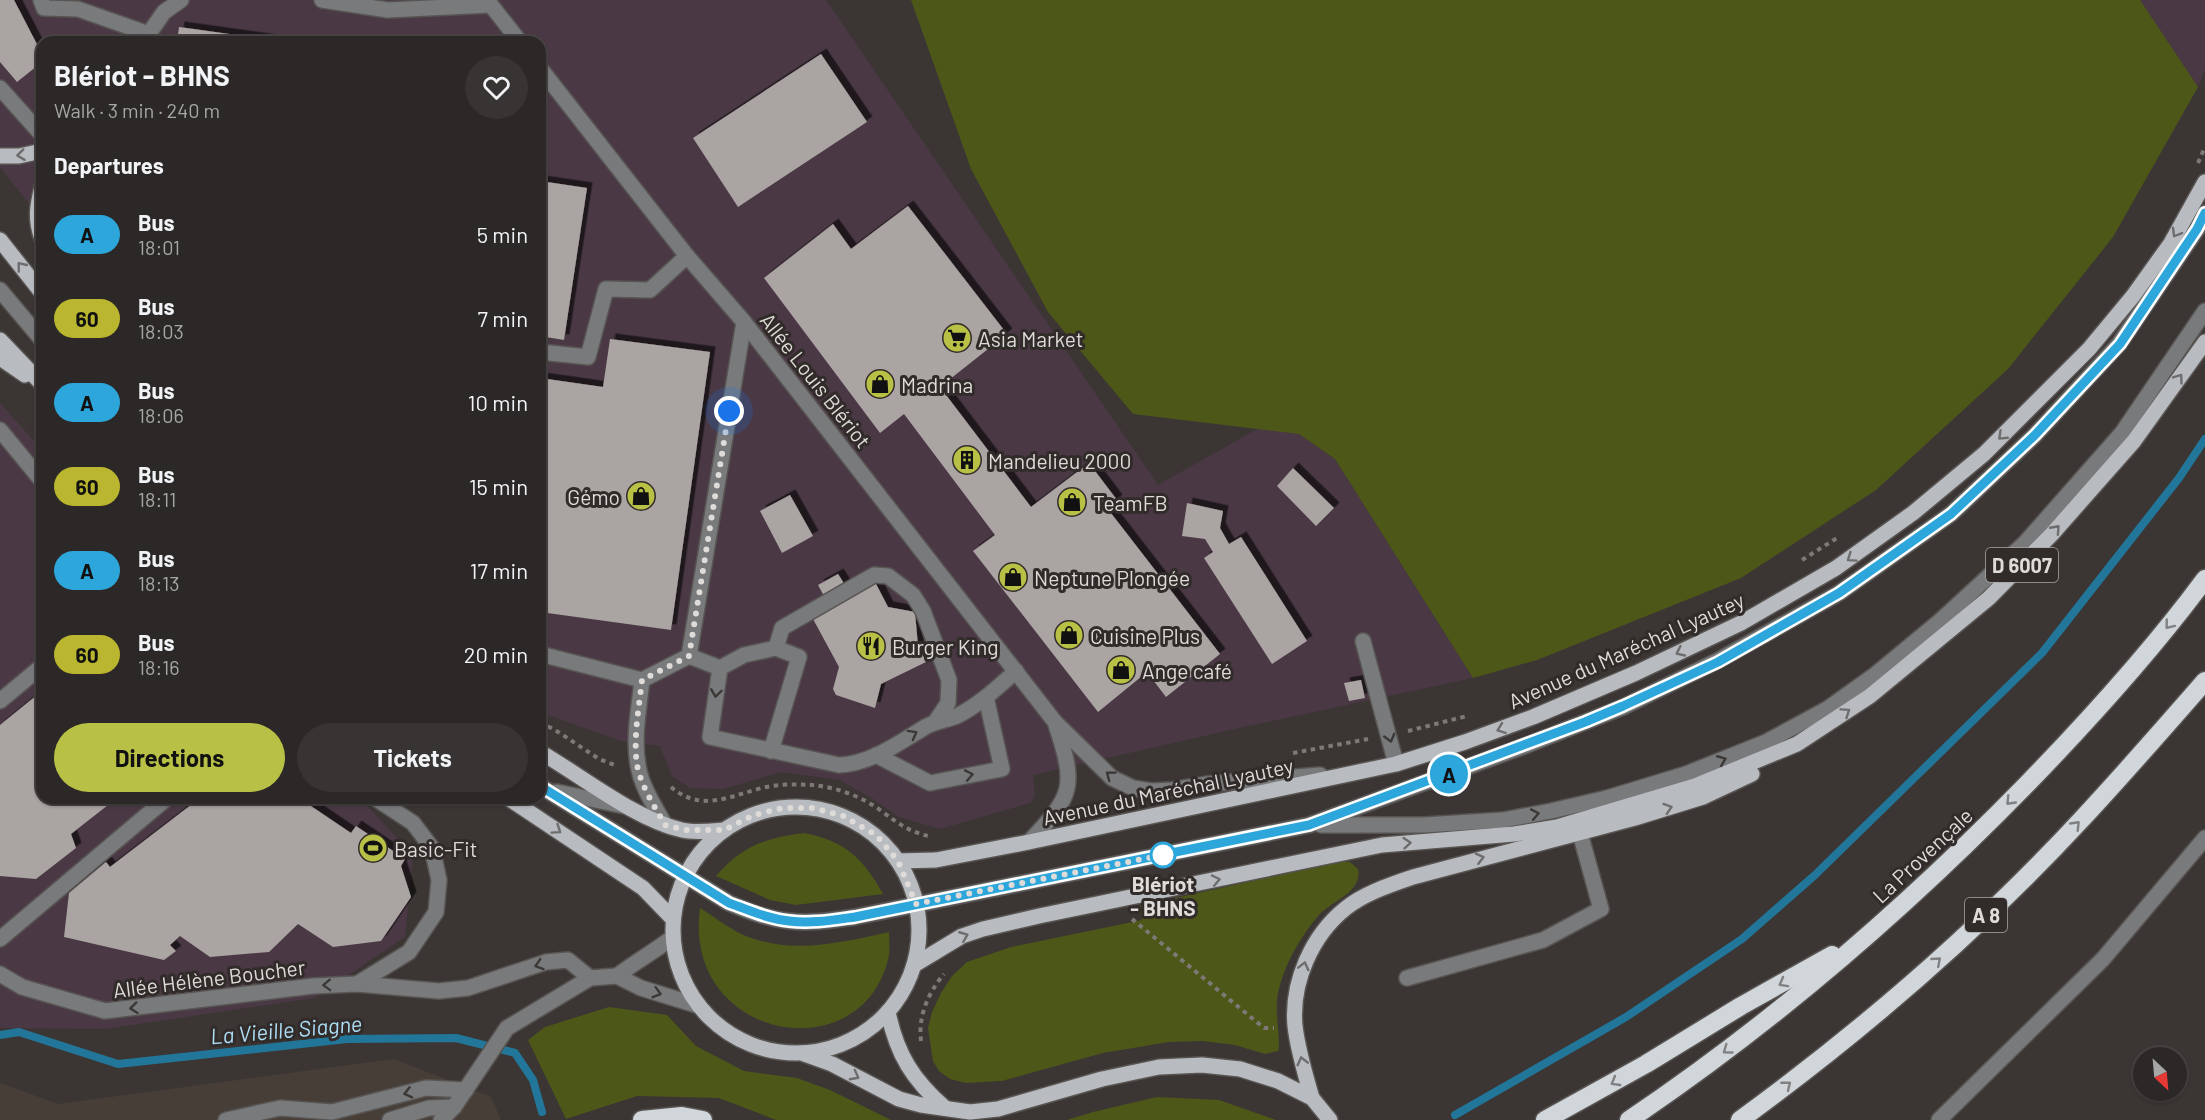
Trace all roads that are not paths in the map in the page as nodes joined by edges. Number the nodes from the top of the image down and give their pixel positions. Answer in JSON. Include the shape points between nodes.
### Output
{"nodes":[{"id":1,"x":41,"y":0,"type":"edge"},
{"id":2,"x":181,"y":0,"type":"edge"},
{"id":3,"x":322,"y":0,"type":"edge"},
{"id":4,"x":489,"y":2,"type":"edge"},
{"id":5,"x":141,"y":36,"type":"edge"},
{"id":6,"x":147,"y":36,"type":"edge"},
{"id":7,"x":515,"y":36,"type":"edge"},
{"id":8,"x":546,"y":76,"type":"edge"},
{"id":9,"x":0,"y":88,"type":"edge"},
{"id":10,"x":36,"y":128,"type":"edge"},
{"id":11,"x":36,"y":153,"type":"edge"},
{"id":12,"x":0,"y":156,"type":"edge"},
{"id":13,"x":2205,"y":182,"type":"edge"},
{"id":14,"x":2205,"y":213,"type":"edge"},
{"id":15,"x":0,"y":240,"type":"edge"},
{"id":16,"x":687,"y":256,"type":"junction"},
{"id":17,"x":36,"y":285,"type":"edge"},
{"id":18,"x":0,"y":290,"type":"edge"},
{"id":19,"x":2205,"y":311,"type":"edge"},
{"id":20,"x":744,"y":322,"type":"junction"},
{"id":21,"x":36,"y":333,"type":"edge"},
{"id":22,"x":0,"y":340,"type":"edge"},
{"id":23,"x":2205,"y":342,"type":"edge"},
{"id":24,"x":546,"y":353,"type":"edge"},
{"id":25,"x":0,"y":358,"type":"edge"},
{"id":26,"x":36,"y":379,"type":"edge"},
{"id":27,"x":36,"y":381,"type":"edge"},
{"id":28,"x":0,"y":430,"type":"edge"},
{"id":29,"x":36,"y":474,"type":"edge"},
{"id":30,"x":2205,"y":579,"type":"edge"},
{"id":31,"x":1363,"y":641,"type":"dead end"},
{"id":32,"x":776,"y":648,"type":"junction"},
{"id":33,"x":546,"y":656,"type":"edge"},
{"id":34,"x":689,"y":656,"type":"junction"},
{"id":35,"x":720,"y":668,"type":"junction"},
{"id":36,"x":36,"y":671,"type":"edge"},
{"id":37,"x":1016,"y":671,"type":"junction"},
{"id":38,"x":642,"y":680,"type":"junction"},
{"id":39,"x":2205,"y":681,"type":"edge"},
{"id":40,"x":986,"y":697,"type":"junction"},
{"id":41,"x":0,"y":701,"type":"edge"},
{"id":42,"x":1827,"y":709,"type":"junction"},
{"id":43,"x":936,"y":721,"type":"junction"},
{"id":44,"x":1055,"y":722,"type":"junction"},
{"id":45,"x":1797,"y":744,"type":"junction"},
{"id":46,"x":771,"y":751,"type":"junction"},
{"id":47,"x":876,"y":755,"type":"junction"},
{"id":48,"x":546,"y":756,"type":"edge"},
{"id":49,"x":1396,"y":764,"type":"junction"},
{"id":50,"x":1353,"y":773,"type":"junction"},
{"id":51,"x":546,"y":789,"type":"edge"},
{"id":52,"x":546,"y":790,"type":"edge"},
{"id":53,"x":160,"y":804,"type":"edge"},
{"id":54,"x":384,"y":804,"type":"edge"},
{"id":55,"x":517,"y":804,"type":"edge"},
{"id":56,"x":629,"y":807,"type":"junction"},
{"id":57,"x":665,"y":825,"type":"junction"},
{"id":58,"x":1309,"y":825,"type":"junction"},
{"id":59,"x":724,"y":830,"type":"junction"},
{"id":60,"x":1580,"y":833,"type":"junction"},
{"id":61,"x":2205,"y":838,"type":"edge"},
{"id":62,"x":1029,"y":842,"type":"junction"},
{"id":63,"x":898,"y":861,"type":"junction"},
{"id":64,"x":683,"y":876,"type":"junction"},
{"id":65,"x":916,"y":904,"type":"junction"},
{"id":66,"x":673,"y":919,"type":"junction"},
{"id":67,"x":1870,"y":934,"type":"junction"},
{"id":68,"x":673,"y":937,"type":"junction"},
{"id":69,"x":0,"y":939,"type":"edge"},
{"id":70,"x":914,"y":965,"type":"junction"},
{"id":71,"x":0,"y":974,"type":"edge"},
{"id":72,"x":617,"y":976,"type":"junction"},
{"id":73,"x":590,"y":978,"type":"junction"},
{"id":74,"x":1407,"y":978,"type":"dead end"},
{"id":75,"x":357,"y":984,"type":"junction"},
{"id":76,"x":699,"y":1006,"type":"junction"},
{"id":77,"x":888,"y":1012,"type":"junction"},
{"id":78,"x":801,"y":1053,"type":"junction"},
{"id":79,"x":466,"y":1090,"type":"junction"},
{"id":80,"x":1312,"y":1098,"type":"junction"},
{"id":81,"x":945,"y":1108,"type":"junction"},
{"id":82,"x":453,"y":1114,"type":"edge"},
{"id":83,"x":331,"y":1116,"type":"edge"},
{"id":84,"x":226,"y":1120,"type":"edge"},
{"id":85,"x":390,"y":1120,"type":"edge"},
{"id":86,"x":441,"y":1120,"type":"edge"},
{"id":87,"x":642,"y":1120,"type":"edge"},
{"id":88,"x":703,"y":1120,"type":"edge"},
{"id":89,"x":1330,"y":1120,"type":"edge"},
{"id":90,"x":1545,"y":1120,"type":"edge"},
{"id":91,"x":1629,"y":1120,"type":"edge"},
{"id":92,"x":1740,"y":1120,"type":"edge"},
{"id":93,"x":1939,"y":1120,"type":"edge"}],
"edges":[{"from":1,"to":5,"type":"street","via":[[44,8],[78,9]]},
{"from":2,"to":6,"type":"street","via":[[164,12]]},
{"from":3,"to":4,"type":"street","via":[[388,10]]},
{"from":4,"to":7,"type":"street"},
{"from":8,"to":16,"type":"street","name":"Allée Louis Blériot"},
{"from":9,"to":10,"type":"street"},
{"from":11,"to":12,"type":"main road","one_way":true},
{"from":13,"to":49,"type":"main road","name":"Avenue du Maréchal Lyautey","one_way":true,"via":[[2170,243],[2089,349],[1984,454],[1913,513],[1836,568],[1741,623],[1533,717]]},
{"from":14,"to":58,"type":"street","via":[[2120,344],[2035,435],[1951,514],[1839,593],[1718,662],[1623,706]]},
{"from":17,"to":15,"type":"main road","one_way":true},
{"from":16,"to":20,"type":"street","name":"Allée Louis Blériot"},
{"from":16,"to":24,"type":"street","via":[[650,290],[606,289],[588,357]]},
{"from":18,"to":21,"type":"street"},
{"from":19,"to":42,"type":"street","via":[[2122,433],[2025,543],[1931,629]]},
{"from":20,"to":34,"type":"street"},
{"from":20,"to":37,"type":"street","name":"Allée Louis Blériot"},
{"from":22,"to":26,"type":"main road"},
{"from":45,"to":23,"type":"main road","number":"D 6007","one_way":true,"via":[[1870,696],[1989,598],[2134,441]]},
{"from":25,"to":27,"type":"main road"},
{"from":28,"to":29,"type":"street"},
{"from":30,"to":67,"type":"highway","name":"La Provençale","one_way":true,"via":[[2143,658],[2083,725],[1940,871]]},
{"from":31,"to":49,"type":"street","one_way":true},
{"from":32,"to":35,"type":"street","via":[[744,655]]},
{"from":32,"to":43,"type":"street","via":[[782,628],[874,576],[888,576],[913,595],[923,611],[949,680],[948,703]]},
{"from":32,"to":46,"type":"street","via":[[799,657]]},
{"from":33,"to":38,"type":"street"},
{"from":34,"to":35,"type":"street"},
{"from":34,"to":38,"type":"street"},
{"from":35,"to":46,"type":"street","one_way":true,"via":[[710,737]]},
{"from":36,"to":41,"type":"street"},
{"from":37,"to":40,"type":"street"},
{"from":37,"to":44,"type":"street","name":"Allée Louis Blériot"},
{"from":38,"to":57,"type":"street","via":[[638,766]]},
{"from":92,"to":39,"type":"highway","number":"A 8","one_way":true,"via":[[1948,952],[2081,821]]},
{"from":40,"to":43,"type":"street","via":[[956,716]]},
{"from":47,"to":40,"type":"street","one_way":true,"via":[[930,783],[1002,769]]},
{"from":42,"to":45,"type":"street"},
{"from":58,"to":42,"type":"street","one_way":true,"via":[[1424,825],[1503,820],[1551,811],[1686,774],[1766,742]]},
{"from":47,"to":43,"type":"street","one_way":true},
{"from":50,"to":44,"type":"street","one_way":true,"via":[[1151,792],[1112,778]]},
{"from":44,"to":62,"type":"street","via":[[1070,778],[1060,806]]},
{"from":60,"to":45,"type":"main road","one_way":true,"via":[[1703,796],[1754,773]]},
{"from":70,"to":45,"type":"main road","number":"D 6007","one_way":true,"via":[[962,936],[1039,916],[1382,845],[1557,827],[1695,786]]},
{"from":46,"to":47,"type":"street","via":[[839,765]]},
{"from":48,"to":56,"type":"main road"},
{"from":49,"to":50,"type":"main road","name":"Avenue du Maréchal Lyautey"},
{"from":50,"to":62,"type":"main road","name":"Avenue du Maréchal Lyautey"},
{"from":51,"to":56,"type":"street"},
{"from":52,"to":64,"type":"street"},
{"from":53,"to":69,"type":"street"},
{"from":54,"to":75,"type":"street","name":"Allée Hélène Boucher","via":[[413,823],[432,848],[439,880],[436,912],[409,952]]},
{"from":55,"to":66,"type":"main road","one_way":true,"via":[[642,888]]},
{"from":56,"to":57,"type":"main road"},
{"from":57,"to":59,"type":"main road","via":[[685,830]]},
{"from":58,"to":65,"type":"street"},
{"from":59,"to":63,"type":"main road","via":[[754,815],[783,808],[813,808],[843,816],[876,835]]},
{"from":59,"to":64,"type":"main road"},
{"from":60,"to":74,"type":"street","via":[[1601,909],[1543,940]]},
{"from":80,"to":60,"type":"main road","one_way":true,"via":[[1295,1024],[1307,956],[1323,930],[1347,907],[1377,890]]},
{"from":61,"to":93,"type":"street","via":[[2103,958]]},
{"from":62,"to":63,"type":"main road","name":"Avenue du Maréchal Lyautey","via":[[936,860]]},
{"from":63,"to":65,"type":"main road"},
{"from":64,"to":65,"type":"street","via":[[729,903],[788,921],[855,917]]},
{"from":64,"to":66,"type":"main road"},
{"from":65,"to":70,"type":"main road","via":[[919,928]]},
{"from":66,"to":68,"type":"main road"},
{"from":67,"to":90,"type":"highway","one_way":true},
{"from":67,"to":91,"type":"highway","name":"La Provençale","one_way":true,"via":[[1738,1042]]},
{"from":68,"to":72,"type":"street"},
{"from":68,"to":76,"type":"main road","via":[[680,973]]},
{"from":70,"to":77,"type":"main road","via":[[906,987]]},
{"from":75,"to":71,"type":"street","name":"Allée Hélène Boucher","one_way":true,"via":[[105,1011],[22,987]]},
{"from":72,"to":73,"type":"street"},
{"from":72,"to":76,"type":"street","one_way":true,"via":[[641,988]]},
{"from":73,"to":75,"type":"street","name":"Allée Hélène Boucher","one_way":true,"via":[[568,960],[546,962],[504,977],[439,992]]},
{"from":73,"to":79,"type":"street","via":[[507,1028]]},
{"from":76,"to":78,"type":"main road","via":[[728,1033],[754,1045]]},
{"from":77,"to":78,"type":"main road","via":[[875,1027],[853,1040]]},
{"from":77,"to":81,"type":"main road","via":[[892,1034],[904,1061]]},
{"from":78,"to":81,"type":"main road","one_way":true,"via":[[832,1064],[899,1099]]},
{"from":79,"to":82,"type":"street"},
{"from":79,"to":83,"type":"street","one_way":true,"via":[[426,1088]]},
{"from":80,"to":81,"type":"main road","via":[[1278,1081],[1240,1069],[1202,1065],[1159,1067],[1102,1079],[998,1109],[970,1112]]},
{"from":80,"to":89,"type":"main road"},
{"from":82,"to":85,"type":"street","via":[[429,1108]]},
{"from":82,"to":86,"type":"street"},
{"from":83,"to":84,"type":"street","via":[[280,1108]]},
{"from":87,"to":88,"type":"highway","via":[[682,1116]]}]}
